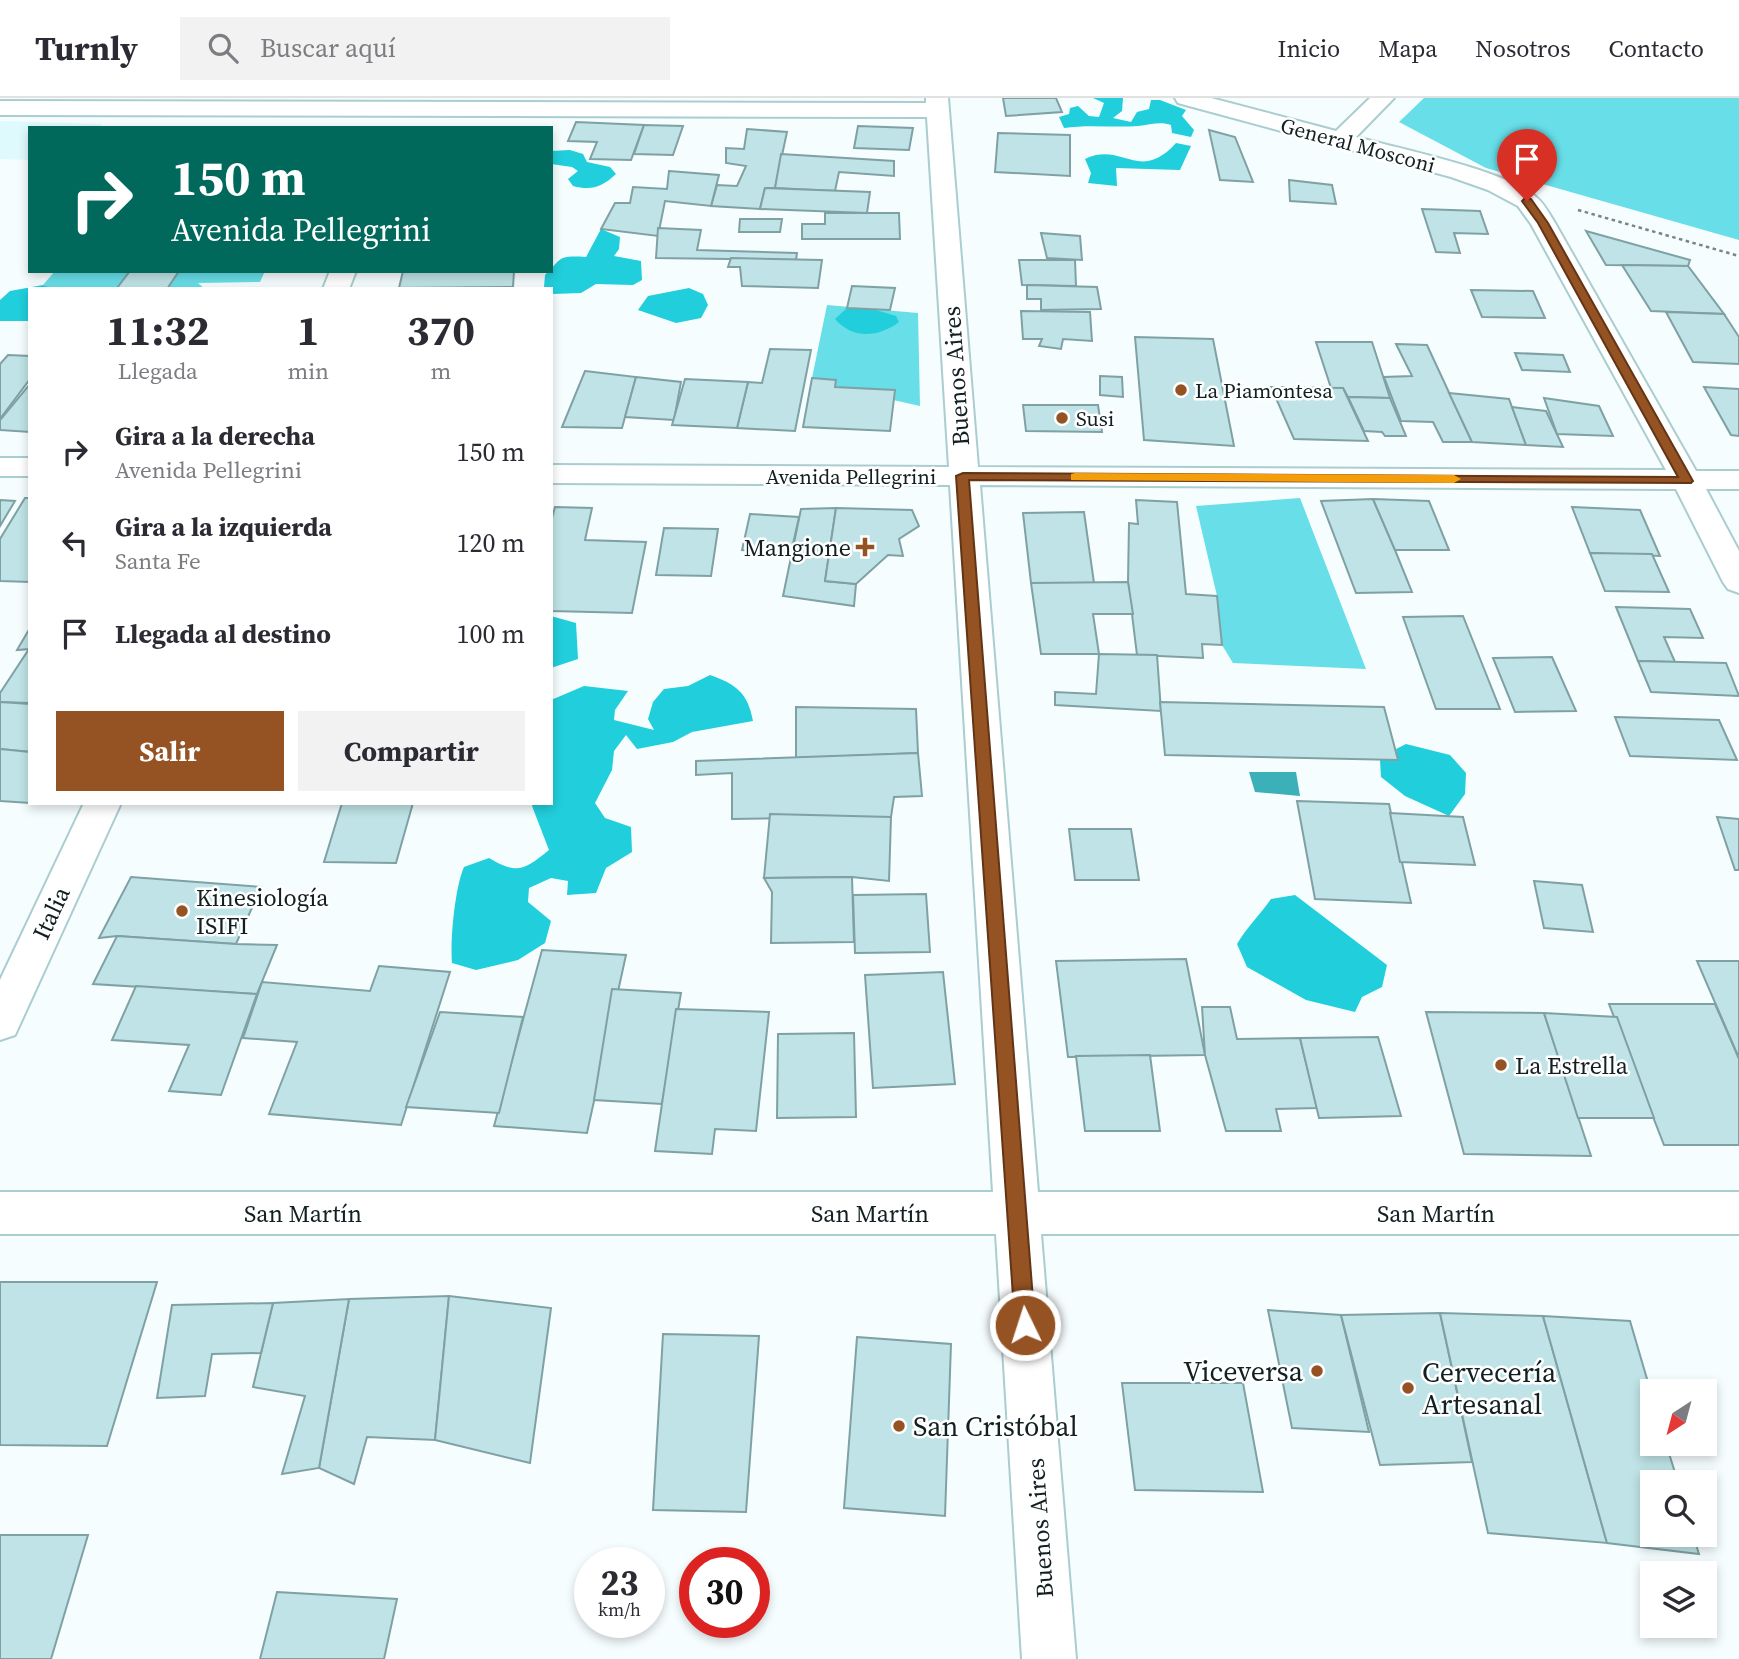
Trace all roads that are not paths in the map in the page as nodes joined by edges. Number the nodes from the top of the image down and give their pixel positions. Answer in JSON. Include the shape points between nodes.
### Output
{"nodes":[{"id":1,"x":1186,"y":98,"type":"edge"},
{"id":2,"x":1384,"y":98,"type":"edge"},
{"id":3,"x":937,"y":104,"type":"edge"},
{"id":4,"x":0,"y":108,"type":"edge"},
{"id":5,"x":411,"y":112,"type":"edge"},
{"id":6,"x":1340,"y":140,"type":"junction"},
{"id":7,"x":0,"y":467,"type":"edge"},
{"id":8,"x":28,"y":467,"type":"edge"},
{"id":9,"x":553,"y":474,"type":"edge"},
{"id":10,"x":963,"y":476,"type":"junction"},
{"id":11,"x":1739,"y":480,"type":"edge"},
{"id":12,"x":1687,"y":481,"type":"junction"},
{"id":13,"x":1739,"y":582,"type":"edge"},
{"id":14,"x":102,"y":805,"type":"edge"},
{"id":15,"x":0,"y":1023,"type":"edge"},
{"id":16,"x":0,"y":1213,"type":"edge"},
{"id":17,"x":1017,"y":1213,"type":"junction"},
{"id":18,"x":1739,"y":1213,"type":"edge"},
{"id":19,"x":1049,"y":1659,"type":"edge"}],
"edges":[{"from":1,"to":6,"type":"street","name":"General Mosconi"},
{"from":2,"to":6,"type":"street"},
{"from":3,"to":5,"type":"street"},
{"from":3,"to":10,"type":"street","name":"Buenos Aires"},
{"from":4,"to":5,"type":"street"},
{"from":6,"to":12,"type":"street","name":"General Mosconi","via":[[1459,172],[1527,201]]},
{"from":7,"to":8,"type":"street"},
{"from":9,"to":10,"type":"street","name":"Avenida Pellegrini"},
{"from":10,"to":12,"type":"street","name":"Avenida Pellegrini"},
{"from":10,"to":17,"type":"street","name":"Buenos Aires"},
{"from":11,"to":12,"type":"street","name":"Avenida Pellegrini"},
{"from":12,"to":13,"type":"street"},
{"from":14,"to":15,"type":"street","name":"Italia"},
{"from":16,"to":17,"type":"street","name":"San Martín"},
{"from":17,"to":18,"type":"street","name":"San Martín"},
{"from":17,"to":19,"type":"street","name":"Buenos Aires"}]}
